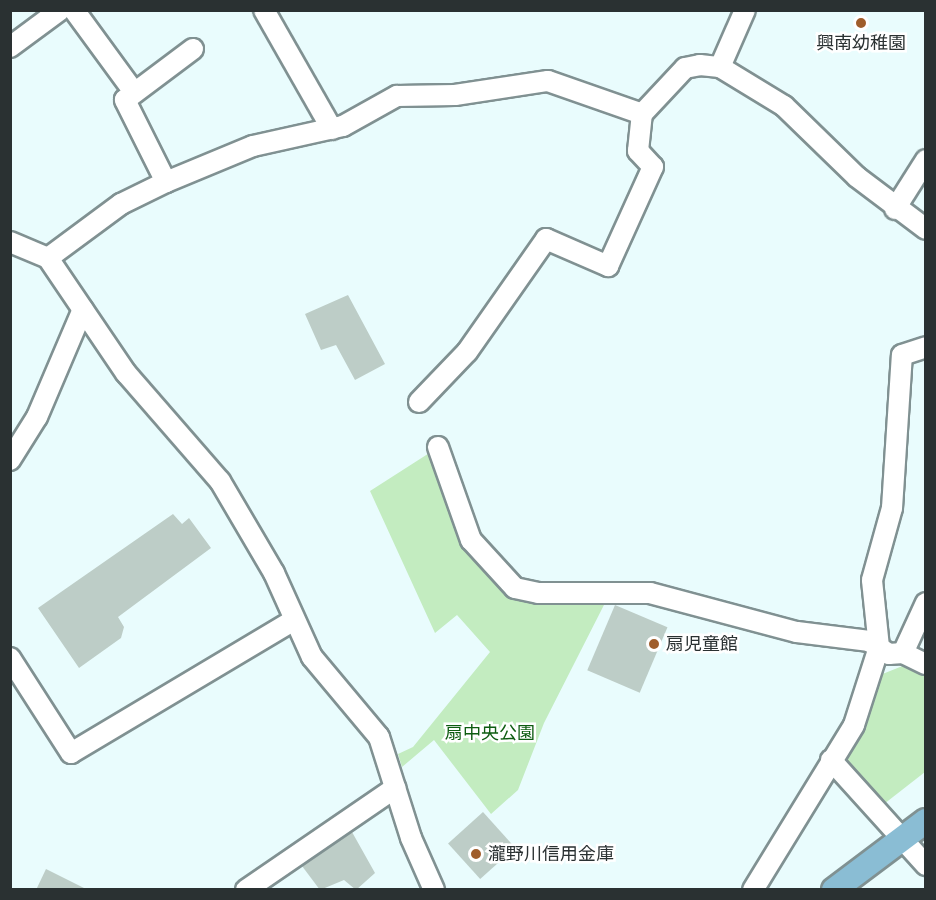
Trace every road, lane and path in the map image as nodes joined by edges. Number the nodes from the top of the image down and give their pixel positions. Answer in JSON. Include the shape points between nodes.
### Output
{"nodes":[{"id":1,"x":60,"y":10,"type":"edge"},
{"id":2,"x":74,"y":10,"type":"edge"},
{"id":3,"x":264,"y":10,"type":"edge"},
{"id":4,"x":745,"y":10,"type":"edge"},
{"id":5,"x":37,"y":17,"type":"edge"},
{"id":6,"x":10,"y":47,"type":"edge"},
{"id":7,"x":193,"y":49,"type":"dead end"},
{"id":8,"x":720,"y":67,"type":"junction"},
{"id":9,"x":134,"y":92,"type":"junction"},
{"id":10,"x":642,"y":114,"type":"junction"},
{"id":11,"x":332,"y":129,"type":"junction"},
{"id":12,"x":926,"y":159,"type":"edge"},
{"id":13,"x":166,"y":182,"type":"junction"},
{"id":14,"x":894,"y":209,"type":"junction"},
{"id":15,"x":926,"y":229,"type":"edge"},
{"id":16,"x":10,"y":242,"type":"edge"},
{"id":17,"x":48,"y":258,"type":"junction"},
{"id":18,"x":83,"y":309,"type":"junction"},
{"id":19,"x":926,"y":347,"type":"edge"},
{"id":20,"x":418,"y":402,"type":"dead end"},
{"id":21,"x":438,"y":447,"type":"dead end"},
{"id":22,"x":10,"y":459,"type":"edge"},
{"id":23,"x":926,"y":603,"type":"edge"},
{"id":24,"x":294,"y":620,"type":"junction"},
{"id":25,"x":879,"y":647,"type":"junction"},
{"id":26,"x":903,"y":653,"type":"junction"},
{"id":27,"x":10,"y":658,"type":"edge"},
{"id":28,"x":926,"y":664,"type":"edge"},
{"id":29,"x":831,"y":760,"type":"junction"},
{"id":30,"x":395,"y":788,"type":"junction"},
{"id":31,"x":926,"y":821,"type":"edge"},
{"id":32,"x":904,"y":837,"type":"junction"},
{"id":33,"x":926,"y":865,"type":"edge"},
{"id":34,"x":246,"y":890,"type":"edge"},
{"id":35,"x":434,"y":890,"type":"edge"},
{"id":36,"x":753,"y":890,"type":"edge"},
{"id":37,"x":834,"y":890,"type":"edge"}],
"edges":[{"from":1,"to":5,"type":"street"},
{"from":2,"to":9,"type":"street"},
{"from":3,"to":11,"type":"street"},
{"from":4,"to":8,"type":"street"},
{"from":5,"to":6,"type":"street"},
{"from":7,"to":9,"type":"street"},
{"from":8,"to":10,"type":"street","via":[[686,68]]},
{"from":8,"to":14,"type":"street","via":[[784,106]]},
{"from":9,"to":13,"type":"street","via":[[125,100]]},
{"from":10,"to":11,"type":"street","via":[[548,81],[455,95],[397,96]]},
{"from":10,"to":20,"type":"street","via":[[638,151],[653,167],[608,266],[546,239],[467,352]]},
{"from":11,"to":13,"type":"street","via":[[253,146]]},
{"from":12,"to":14,"type":"street"},
{"from":13,"to":17,"type":"street","via":[[121,204]]},
{"from":14,"to":15,"type":"street"},
{"from":16,"to":17,"type":"street"},
{"from":17,"to":18,"type":"street"},
{"from":18,"to":22,"type":"street","via":[[37,417]]},
{"from":18,"to":24,"type":"street","via":[[126,373],[220,481]]},
{"from":19,"to":25,"type":"street","via":[[902,355],[892,507],[872,580]]},
{"from":21,"to":25,"type":"street","via":[[471,540],[515,588],[538,593],[650,593],[797,632],[869,640]]},
{"from":23,"to":26,"type":"street"},
{"from":24,"to":27,"type":"street","via":[[71,753]]},
{"from":24,"to":30,"type":"street","via":[[312,657],[379,737]]},
{"from":25,"to":26,"type":"street","via":[[889,654]]},
{"from":25,"to":29,"type":"street","via":[[854,725]]},
{"from":26,"to":28,"type":"street"},
{"from":29,"to":32,"type":"street"},
{"from":29,"to":36,"type":"street"},
{"from":30,"to":34,"type":"street"},
{"from":30,"to":35,"type":"street"},
{"from":31,"to":32,"type":"main road"},
{"from":32,"to":33,"type":"street"},
{"from":32,"to":37,"type":"main road"}]}
